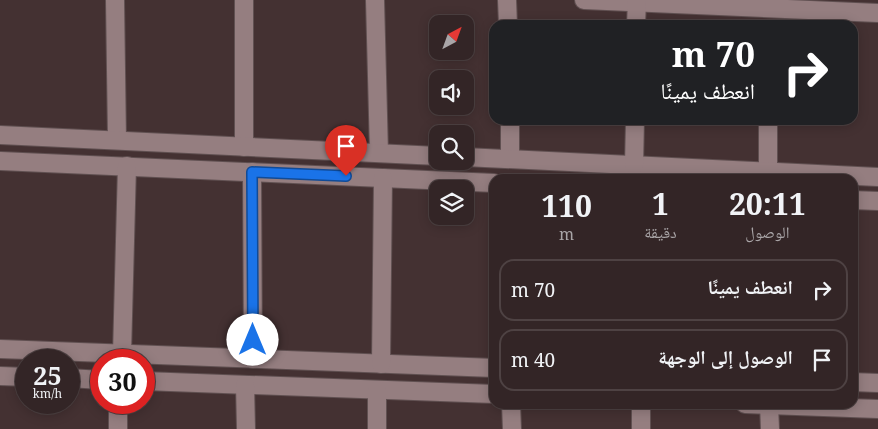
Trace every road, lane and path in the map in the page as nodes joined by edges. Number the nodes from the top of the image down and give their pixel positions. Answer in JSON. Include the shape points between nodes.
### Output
{"nodes":[{"id":1,"x":115,"y":0,"type":"edge"},
{"id":2,"x":244,"y":0,"type":"edge"},
{"id":3,"x":375,"y":0,"type":"edge"},
{"id":4,"x":507,"y":0,"type":"edge"},
{"id":5,"x":584,"y":0,"type":"edge"},
{"id":6,"x":637,"y":1,"type":"edge"},
{"id":7,"x":767,"y":11,"type":"edge"},
{"id":8,"x":878,"y":13,"type":"edge"},
{"id":9,"x":508,"y":20,"type":"edge"},
{"id":10,"x":636,"y":20,"type":"edge"},
{"id":11,"x":510,"y":125,"type":"edge"},
{"id":12,"x":635,"y":125,"type":"edge"},
{"id":13,"x":768,"y":125,"type":"edge"},
{"id":14,"x":0,"y":135,"type":"edge"},
{"id":15,"x":117,"y":140,"type":"junction"},
{"id":16,"x":244,"y":146,"type":"junction"},
{"id":17,"x":379,"y":153,"type":"junction"},
{"id":18,"x":429,"y":156,"type":"edge"},
{"id":19,"x":474,"y":157,"type":"edge"},
{"id":20,"x":510,"y":159,"type":"junction"},
{"id":21,"x":0,"y":160,"type":"edge"},
{"id":22,"x":634,"y":165,"type":"junction"},
{"id":23,"x":127,"y":166,"type":"junction"},
{"id":24,"x":768,"y":171,"type":"junction"},
{"id":25,"x":252,"y":172,"type":"junction"},
{"id":26,"x":823,"y":174,"type":"edge"},
{"id":27,"x":858,"y":176,"type":"edge"},
{"id":28,"x":878,"y":177,"type":"edge"},
{"id":29,"x":383,"y":178,"type":"junction"},
{"id":30,"x":489,"y":184,"type":"edge"},
{"id":31,"x":858,"y":200,"type":"edge"},
{"id":32,"x":878,"y":201,"type":"edge"},
{"id":33,"x":0,"y":349,"type":"edge"},
{"id":34,"x":122,"y":349,"type":"edge"},
{"id":35,"x":90,"y":353,"type":"edge"},
{"id":36,"x":155,"y":355,"type":"edge"},
{"id":37,"x":253,"y":359,"type":"junction"},
{"id":38,"x":381,"y":364,"type":"junction"},
{"id":39,"x":489,"y":368,"type":"edge"},
{"id":40,"x":0,"y":376,"type":"edge"},
{"id":41,"x":15,"y":376,"type":"edge"},
{"id":42,"x":155,"y":381,"type":"edge"},
{"id":43,"x":858,"y":382,"type":"edge"},
{"id":44,"x":878,"y":383,"type":"edge"},
{"id":45,"x":245,"y":385,"type":"junction"},
{"id":46,"x":377,"y":390,"type":"junction"},
{"id":47,"x":489,"y":394,"type":"edge"},
{"id":48,"x":858,"y":408,"type":"edge"},
{"id":49,"x":511,"y":409,"type":"edge"},
{"id":50,"x":641,"y":409,"type":"edge"},
{"id":51,"x":770,"y":409,"type":"edge"},
{"id":52,"x":878,"y":409,"type":"edge"},
{"id":53,"x":118,"y":414,"type":"edge"},
{"id":54,"x":118,"y":429,"type":"edge"},
{"id":55,"x":246,"y":429,"type":"edge"},
{"id":56,"x":377,"y":429,"type":"edge"},
{"id":57,"x":512,"y":429,"type":"edge"},
{"id":58,"x":641,"y":429,"type":"edge"},
{"id":59,"x":770,"y":429,"type":"edge"}],
"edges":[{"from":1,"to":15,"type":"street"},
{"from":2,"to":16,"type":"street"},
{"from":3,"to":17,"type":"street"},
{"from":4,"to":9,"type":"street"},
{"from":5,"to":6,"type":"street"},
{"from":6,"to":7,"type":"street"},
{"from":6,"to":10,"type":"street"},
{"from":7,"to":8,"type":"street"},
{"from":11,"to":20,"type":"street"},
{"from":12,"to":22,"type":"street"},
{"from":13,"to":24,"type":"street"},
{"from":14,"to":15,"type":"street"},
{"from":15,"to":16,"type":"street"},
{"from":16,"to":17,"type":"street"},
{"from":17,"to":18,"type":"street"},
{"from":19,"to":20,"type":"street"},
{"from":20,"to":22,"type":"street"},
{"from":21,"to":23,"type":"street"},
{"from":22,"to":24,"type":"street"},
{"from":23,"to":25,"type":"street"},
{"from":23,"to":34,"type":"street"},
{"from":24,"to":26,"type":"street"},
{"from":25,"to":29,"type":"street"},
{"from":25,"to":37,"type":"street"},
{"from":27,"to":28,"type":"street"},
{"from":29,"to":30,"type":"street"},
{"from":29,"to":38,"type":"street"},
{"from":31,"to":32,"type":"street"},
{"from":33,"to":35,"type":"street"},
{"from":36,"to":37,"type":"street"},
{"from":37,"to":38,"type":"street"},
{"from":38,"to":39,"type":"street"},
{"from":40,"to":41,"type":"street"},
{"from":42,"to":45,"type":"street"},
{"from":43,"to":44,"type":"street"},
{"from":45,"to":46,"type":"street"},
{"from":45,"to":55,"type":"street"},
{"from":46,"to":47,"type":"street"},
{"from":46,"to":56,"type":"street"},
{"from":48,"to":52,"type":"street"},
{"from":49,"to":57,"type":"street"},
{"from":50,"to":58,"type":"street"},
{"from":51,"to":59,"type":"street"},
{"from":53,"to":54,"type":"street"}]}
